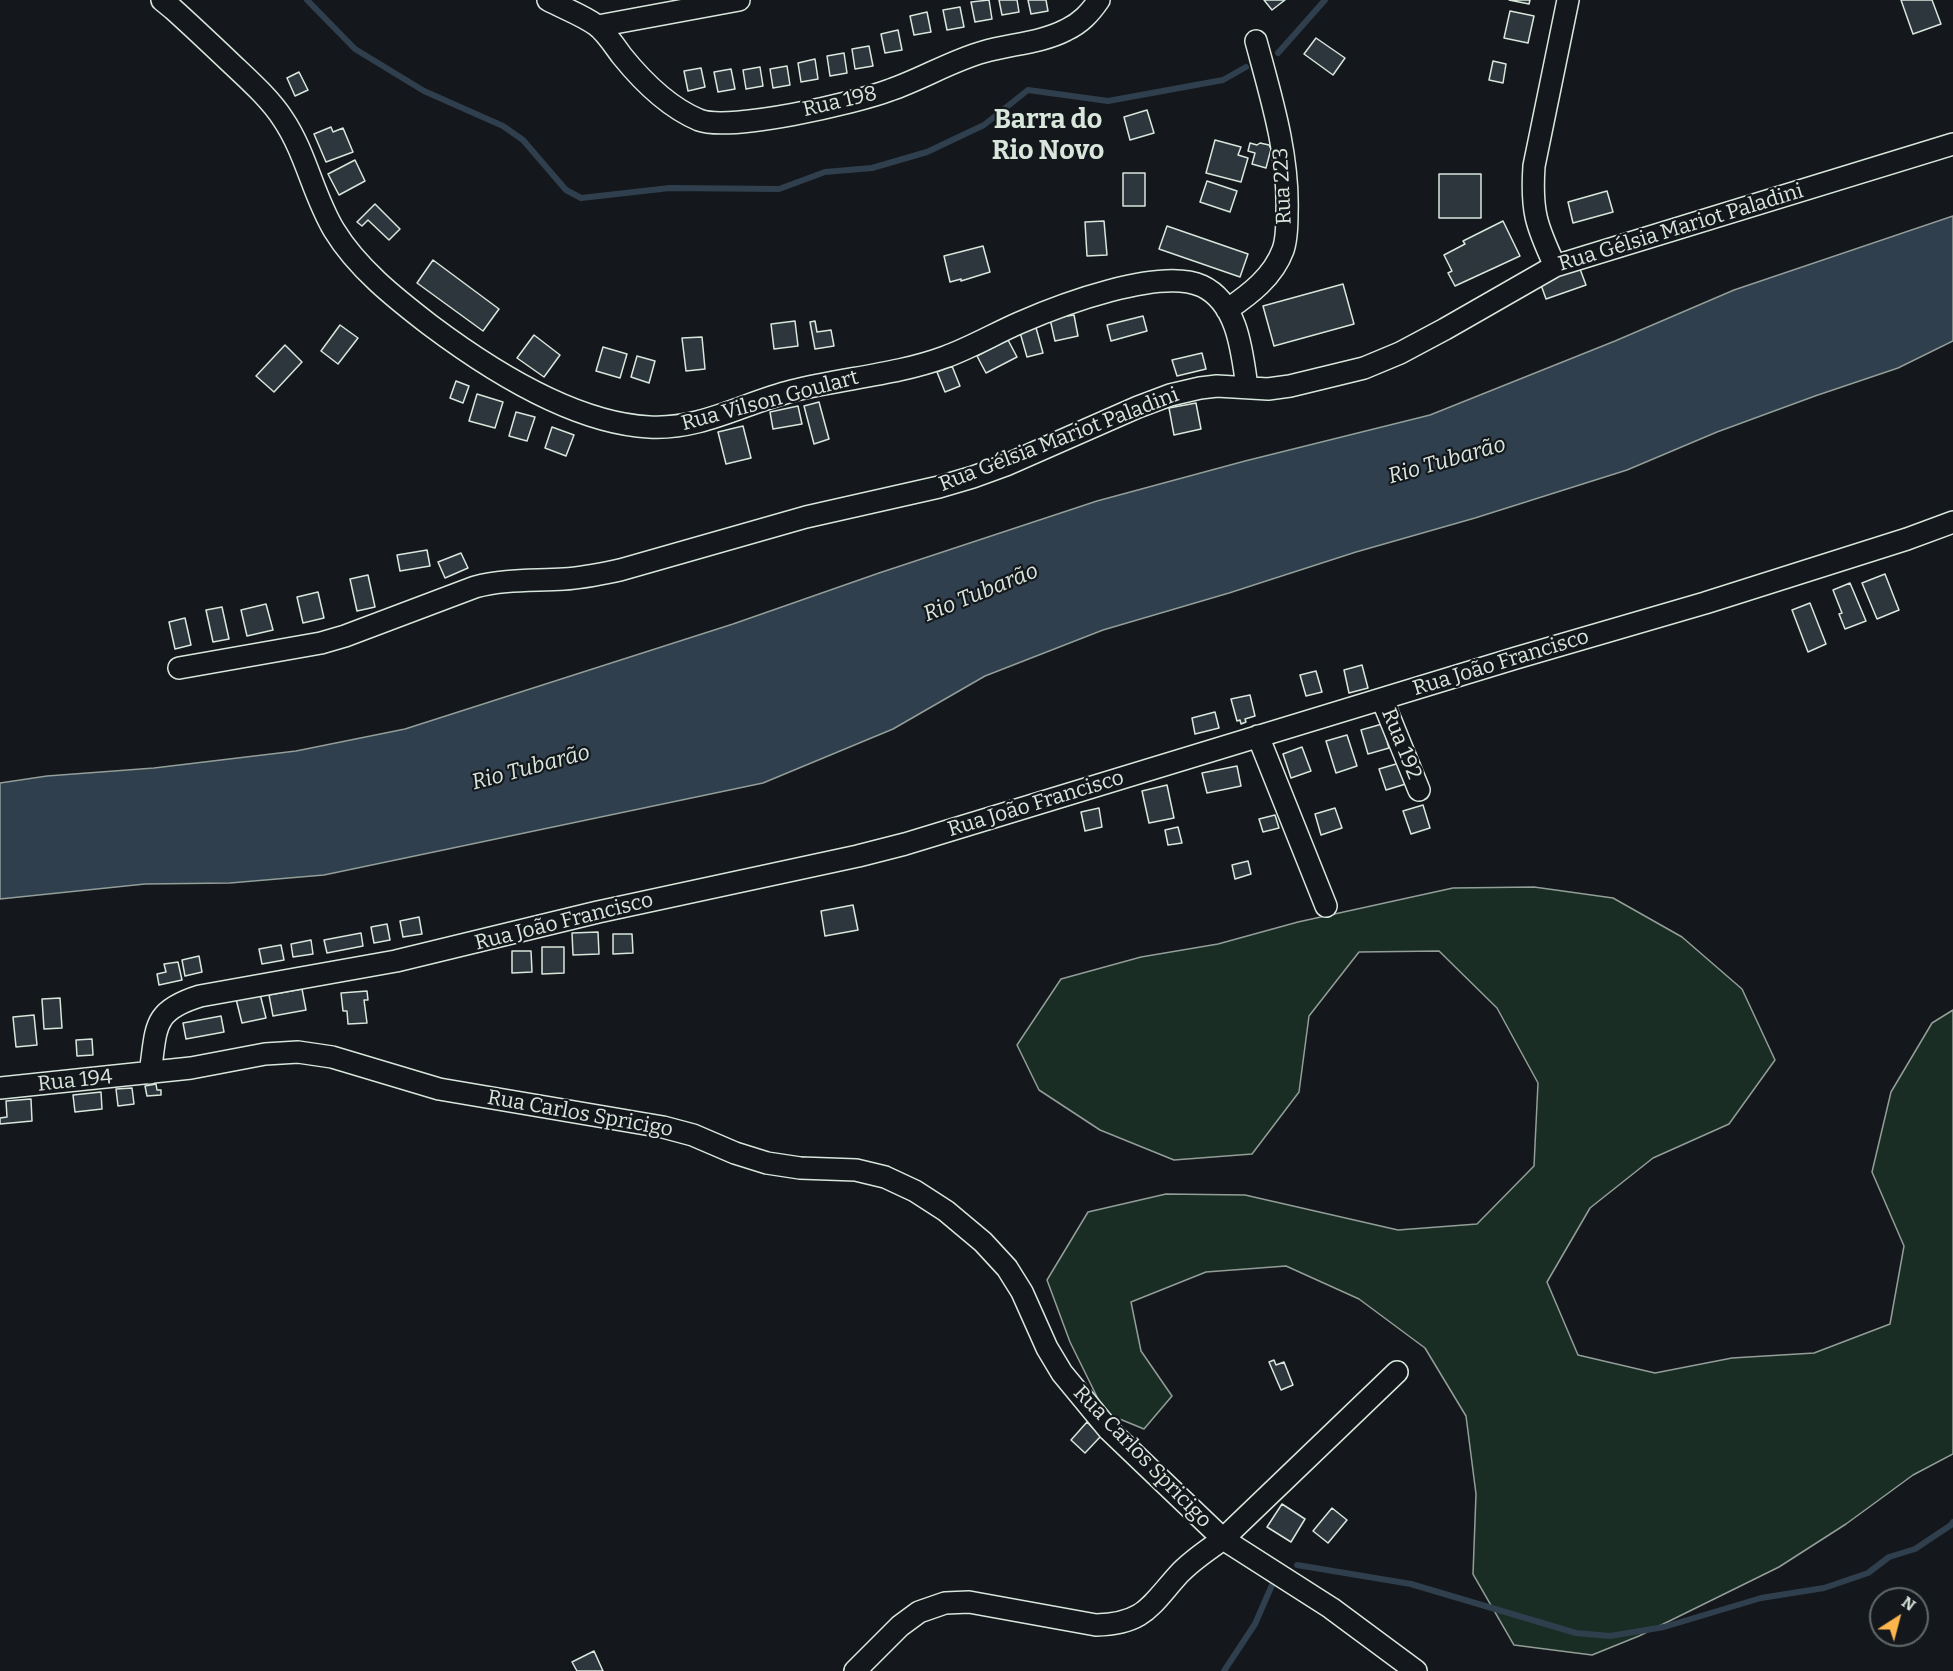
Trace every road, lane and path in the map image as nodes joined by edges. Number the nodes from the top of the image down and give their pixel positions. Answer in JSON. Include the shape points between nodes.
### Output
{"nodes":[{"id":1,"x":548,"y":0,"type":"edge"},
{"id":2,"x":740,"y":0,"type":"edge"},
{"id":3,"x":1099,"y":0,"type":"edge"},
{"id":4,"x":1568,"y":0,"type":"edge"},
{"id":5,"x":167,"y":4,"type":"edge"},
{"id":6,"x":598,"y":26,"type":"junction"},
{"id":7,"x":1256,"y":41,"type":"dead end"},
{"id":8,"x":1953,"y":144,"type":"edge"},
{"id":9,"x":1555,"y":266,"type":"junction"},
{"id":10,"x":1227,"y":310,"type":"junction"},
{"id":11,"x":1247,"y":387,"type":"junction"},
{"id":12,"x":1953,"y":522,"type":"edge"},
{"id":13,"x":179,"y":668,"type":"dead end"},
{"id":14,"x":1382,"y":699,"type":"junction"},
{"id":15,"x":1258,"y":736,"type":"junction"},
{"id":16,"x":1419,"y":790,"type":"dead end"},
{"id":17,"x":1326,"y":906,"type":"dead end"},
{"id":18,"x":150,"y":1073,"type":"junction"},
{"id":19,"x":0,"y":1088,"type":"edge"},
{"id":20,"x":1398,"y":1372,"type":"dead end"},
{"id":21,"x":1223,"y":1539,"type":"junction"},
{"id":22,"x":855,"y":1671,"type":"edge"},
{"id":23,"x":1416,"y":1671,"type":"edge"}],
"edges":[{"from":1,"to":6,"type":"street"},
{"from":2,"to":6,"type":"street"},
{"from":3,"to":6,"type":"street","name":"Rua 198","via":[[1080,22],[1054,36],[982,52],[876,95],[715,124],[700,120],[648,85]]},
{"from":4,"to":9,"type":"street","via":[[1532,193],[1534,216]]},
{"from":5,"to":10,"type":"street","name":"Rua Vilson Goulart","via":[[282,117],[296,139],[335,231],[379,283],[399,302],[492,368],[589,415],[622,424],[684,426],[791,391],[925,364],[1043,314],[1142,283],[1187,281],[1215,294]]},
{"from":7,"to":10,"type":"street","name":"Rua 223","via":[[1283,152],[1286,231],[1283,250],[1271,271],[1258,287]]},
{"from":8,"to":9,"type":"street","name":"Rua Gélsia Mariot Paladini"},
{"from":9,"to":11,"type":"street","name":"Rua Gélsia Mariot Paladini","via":[[1445,329],[1364,368],[1290,386]]},
{"from":10,"to":11,"type":"street","name":"Rua Vilson Goulart","via":[[1242,353]]},
{"from":11,"to":13,"type":"street","name":"Rua Gélsia Mariot Paladini","via":[[1200,388],[1170,395],[1006,465],[939,487],[806,517],[602,574],[493,582],[321,644]]},
{"from":12,"to":14,"type":"street","name":"Rua João Francisco","via":[[1716,599]]},
{"from":14,"to":15,"type":"street","name":"Rua João Francisco"},
{"from":14,"to":16,"type":"street","name":"Rua 192"},
{"from":15,"to":17,"type":"street"},
{"from":15,"to":18,"type":"street","name":"Rua João Francisco","via":[[858,856],[598,912],[396,961],[180,1002],[165,1013],[158,1026]]},
{"from":18,"to":19,"type":"street","name":"Rua 194"},
{"from":18,"to":21,"type":"street","name":"Rua Carlos Spricigo","via":[[298,1052],[332,1057],[439,1089],[663,1127],[766,1163],[856,1170],[885,1177],[946,1211],[983,1242],[1012,1276],[1047,1348],[1081,1398]]},
{"from":20,"to":21,"type":"street"},
{"from":21,"to":22,"type":"street","via":[[1192,1562],[1156,1602],[1132,1619],[1096,1624],[969,1602],[945,1603],[919,1612],[900,1626]]},
{"from":21,"to":23,"type":"street","name":"Rua Carlos Spricigo","via":[[1331,1608]]}]}
